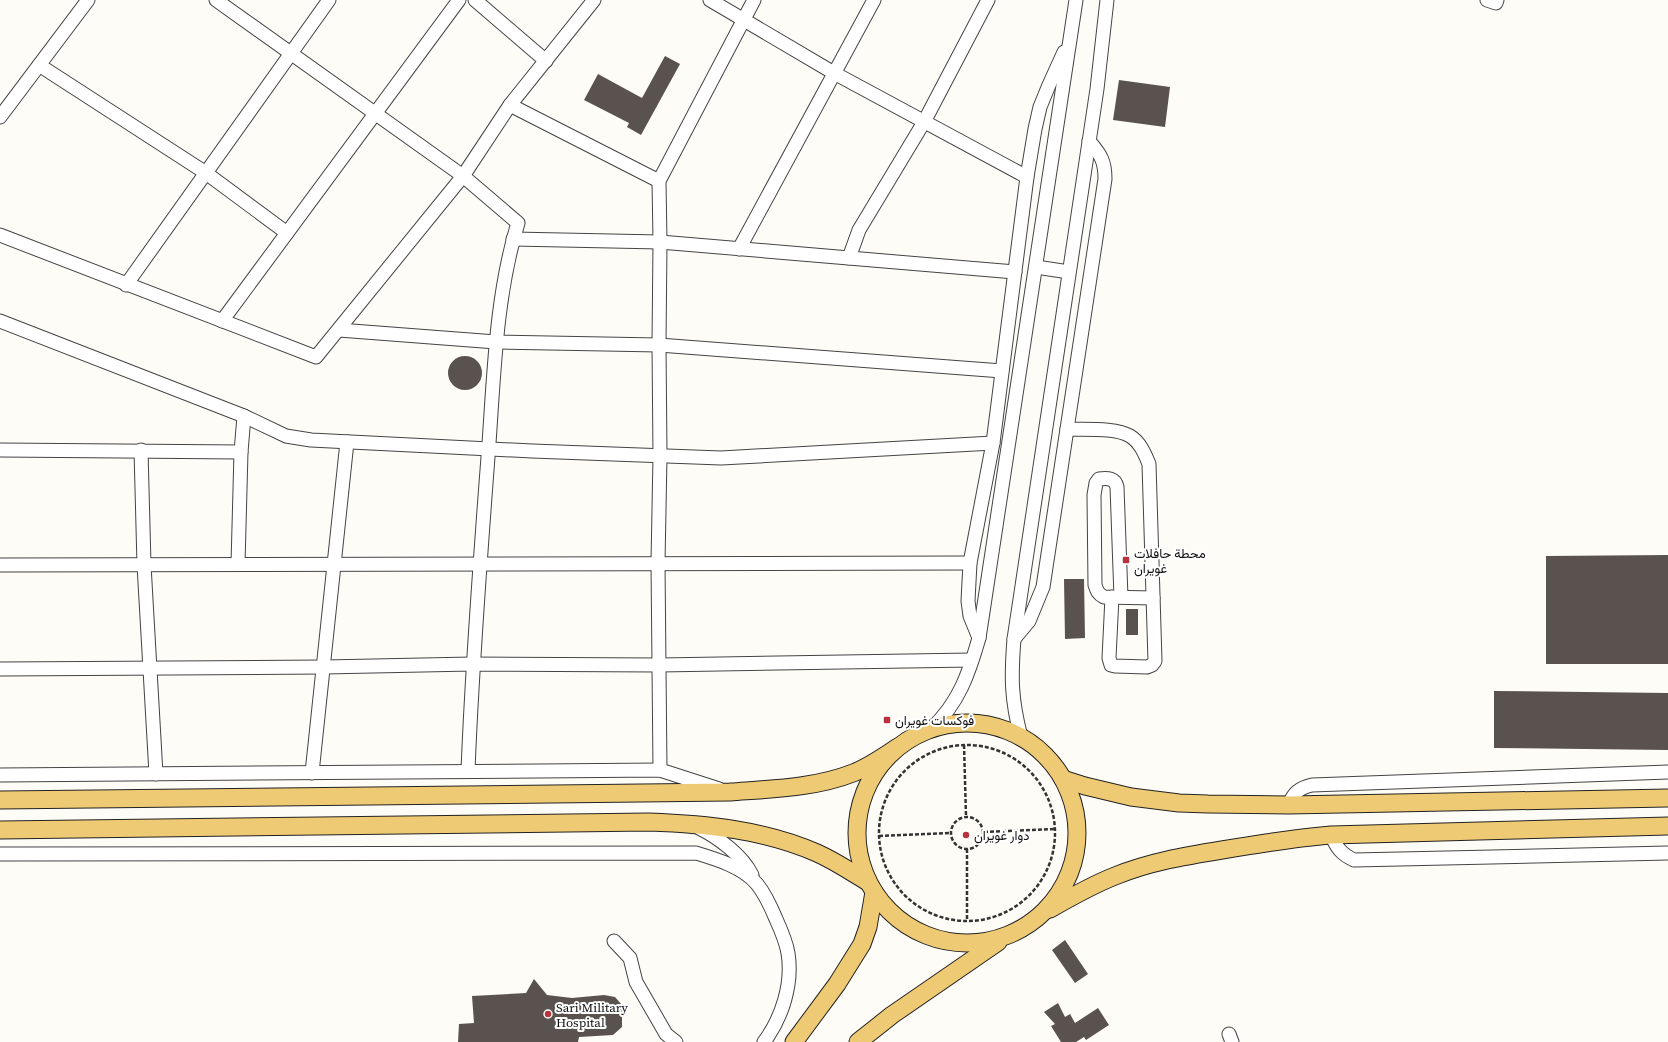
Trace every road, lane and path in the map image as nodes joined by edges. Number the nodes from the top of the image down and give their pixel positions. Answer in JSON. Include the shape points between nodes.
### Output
{"nodes":[{"id":1,"x":88,"y":0,"type":"edge"},
{"id":2,"x":216,"y":0,"type":"edge"},
{"id":3,"x":330,"y":0,"type":"edge"},
{"id":4,"x":459,"y":0,"type":"edge"},
{"id":5,"x":475,"y":0,"type":"edge"},
{"id":6,"x":594,"y":0,"type":"edge"},
{"id":7,"x":710,"y":0,"type":"edge"},
{"id":8,"x":754,"y":0,"type":"edge"},
{"id":9,"x":874,"y":0,"type":"edge"},
{"id":10,"x":988,"y":0,"type":"edge"},
{"id":11,"x":1076,"y":0,"type":"edge"},
{"id":12,"x":1107,"y":0,"type":"edge"},
{"id":13,"x":1487,"y":0,"type":"edge"},
{"id":14,"x":1497,"y":0,"type":"edge"},
{"id":15,"x":743,"y":19,"type":"junction"},
{"id":16,"x":1070,"y":38,"type":"junction"},
{"id":17,"x":291,"y":53,"type":"junction"},
{"id":18,"x":546,"y":61,"type":"junction"},
{"id":19,"x":39,"y":65,"type":"junction"},
{"id":20,"x":834,"y":73,"type":"junction"},
{"id":21,"x":510,"y":105,"type":"junction"},
{"id":22,"x":375,"y":113,"type":"junction"},
{"id":23,"x":0,"y":117,"type":"edge"},
{"id":24,"x":924,"y":122,"type":"junction"},
{"id":25,"x":1089,"y":142,"type":"junction"},
{"id":26,"x":206,"y":173,"type":"junction"},
{"id":27,"x":463,"y":176,"type":"junction"},
{"id":28,"x":1027,"y":178,"type":"junction"},
{"id":29,"x":659,"y":181,"type":"junction"},
{"id":30,"x":287,"y":233,"type":"junction"},
{"id":31,"x":0,"y":235,"type":"edge"},
{"id":32,"x":1075,"y":237,"type":"junction"},
{"id":33,"x":513,"y":239,"type":"junction"},
{"id":34,"x":1096,"y":240,"type":"junction"},
{"id":35,"x":660,"y":242,"type":"junction"},
{"id":36,"x":739,"y":249,"type":"junction"},
{"id":37,"x":849,"y":258,"type":"junction"},
{"id":38,"x":1036,"y":267,"type":"junction"},
{"id":39,"x":1015,"y":272,"type":"junction"},
{"id":40,"x":1069,"y":272,"type":"junction"},
{"id":41,"x":126,"y":285,"type":"junction"},
{"id":42,"x":0,"y":321,"type":"edge"},
{"id":43,"x":222,"y":321,"type":"junction"},
{"id":44,"x":339,"y":330,"type":"junction"},
{"id":45,"x":496,"y":342,"type":"junction"},
{"id":46,"x":658,"y":345,"type":"junction"},
{"id":47,"x":1002,"y":371,"type":"junction"},
{"id":48,"x":244,"y":416,"type":"junction"},
{"id":49,"x":1067,"y":428,"type":"junction"},
{"id":50,"x":1044,"y":440,"type":"junction"},
{"id":51,"x":348,"y":442,"type":"junction"},
{"id":52,"x":993,"y":443,"type":"junction"},
{"id":53,"x":1065,"y":443,"type":"junction"},
{"id":54,"x":488,"y":449,"type":"junction"},
{"id":55,"x":0,"y":450,"type":"edge"},
{"id":56,"x":141,"y":450,"type":"junction"},
{"id":57,"x":241,"y":452,"type":"junction"},
{"id":58,"x":660,"y":456,"type":"junction"},
{"id":59,"x":480,"y":563,"type":"junction"},
{"id":60,"x":658,"y":563,"type":"junction"},
{"id":61,"x":970,"y":563,"type":"junction"},
{"id":62,"x":144,"y":564,"type":"junction"},
{"id":63,"x":238,"y":564,"type":"junction"},
{"id":64,"x":334,"y":564,"type":"junction"},
{"id":65,"x":0,"y":565,"type":"edge"},
{"id":66,"x":1116,"y":597,"type":"junction"},
{"id":67,"x":1153,"y":598,"type":"junction"},
{"id":68,"x":979,"y":638,"type":"junction"},
{"id":69,"x":1014,"y":639,"type":"junction"},
{"id":70,"x":972,"y":660,"type":"junction"},
{"id":71,"x":472,"y":664,"type":"junction"},
{"id":72,"x":660,"y":665,"type":"junction"},
{"id":73,"x":324,"y":667,"type":"junction"},
{"id":74,"x":149,"y":668,"type":"junction"},
{"id":75,"x":0,"y":669,"type":"edge"},
{"id":76,"x":932,"y":729,"type":"junction"},
{"id":77,"x":1021,"y":737,"type":"junction"},
{"id":78,"x":964,"y":745,"type":"junction"},
{"id":79,"x":898,"y":747,"type":"junction"},
{"id":80,"x":660,"y":770,"type":"junction"},
{"id":81,"x":312,"y":772,"type":"junction"},
{"id":82,"x":468,"y":772,"type":"junction"},
{"id":83,"x":1668,"y":772,"type":"edge"},
{"id":84,"x":156,"y":774,"type":"junction"},
{"id":85,"x":0,"y":775,"type":"edge"},
{"id":86,"x":1063,"y":779,"type":"junction"},
{"id":87,"x":730,"y":792,"type":"junction"},
{"id":88,"x":1668,"y":798,"type":"edge"},
{"id":89,"x":0,"y":800,"type":"edge"},
{"id":90,"x":1289,"y":805,"type":"junction"},
{"id":91,"x":966,"y":816,"type":"junction"},
{"id":92,"x":690,"y":823,"type":"junction"},
{"id":93,"x":1668,"y":826,"type":"edge"},
{"id":94,"x":1055,"y":829,"type":"junction"},
{"id":95,"x":0,"y":830,"type":"edge"},
{"id":96,"x":983,"y":832,"type":"junction"},
{"id":97,"x":950,"y":833,"type":"junction"},
{"id":98,"x":1331,"y":835,"type":"junction"},
{"id":99,"x":879,"y":836,"type":"junction"},
{"id":100,"x":967,"y":850,"type":"junction"},
{"id":101,"x":1668,"y":853,"type":"edge"},
{"id":102,"x":0,"y":854,"type":"edge"},
{"id":103,"x":757,"y":884,"type":"junction"},
{"id":104,"x":871,"y":887,"type":"junction"},
{"id":105,"x":1039,"y":915,"type":"junction"},
{"id":106,"x":967,"y":921,"type":"junction"},
{"id":107,"x":1013,"y":933,"type":"junction"},
{"id":108,"x":614,"y":941,"type":"dead end"},
{"id":109,"x":676,"y":1042,"type":"edge"},
{"id":110,"x":764,"y":1042,"type":"edge"},
{"id":111,"x":794,"y":1042,"type":"edge"},
{"id":112,"x":858,"y":1042,"type":"edge"}],
"edges":[{"from":1,"to":19,"type":"street"},
{"from":2,"to":17,"type":"street"},
{"from":3,"to":17,"type":"street"},
{"from":4,"to":22,"type":"street"},
{"from":5,"to":18,"type":"street"},
{"from":6,"to":18,"type":"street"},
{"from":7,"to":15,"type":"street"},
{"from":8,"to":15,"type":"street"},
{"from":9,"to":20,"type":"street"},
{"from":10,"to":24,"type":"street"},
{"from":11,"to":16,"type":"street"},
{"from":12,"to":25,"type":"street"},
{"from":13,"to":14,"type":"street","via":[[1496,4]]},
{"from":15,"to":20,"type":"street"},
{"from":15,"to":29,"type":"street"},
{"from":16,"to":28,"type":"street","via":[[1040,107]]},
{"from":16,"to":38,"type":"street"},
{"from":17,"to":22,"type":"street"},
{"from":17,"to":26,"type":"street"},
{"from":18,"to":21,"type":"street"},
{"from":19,"to":23,"type":"street"},
{"from":19,"to":26,"type":"street"},
{"from":20,"to":24,"type":"street"},
{"from":20,"to":36,"type":"street"},
{"from":21,"to":27,"type":"street"},
{"from":21,"to":29,"type":"street"},
{"from":22,"to":27,"type":"street"},
{"from":22,"to":30,"type":"street"},
{"from":24,"to":28,"type":"street"},
{"from":24,"to":37,"type":"street","via":[[858,230]]},
{"from":25,"to":32,"type":"street"},
{"from":25,"to":34,"type":"street","via":[[1101,156],[1105,167]]},
{"from":26,"to":30,"type":"street"},
{"from":26,"to":41,"type":"street"},
{"from":27,"to":33,"type":"street","via":[[518,223]]},
{"from":27,"to":44,"type":"street"},
{"from":28,"to":39,"type":"street"},
{"from":29,"to":35,"type":"street"},
{"from":30,"to":43,"type":"street"},
{"from":31,"to":41,"type":"street"},
{"from":32,"to":34,"type":"street"},
{"from":32,"to":40,"type":"street"},
{"from":33,"to":35,"type":"street"},
{"from":33,"to":45,"type":"street","via":[[507,262]]},
{"from":34,"to":49,"type":"street"},
{"from":35,"to":36,"type":"street"},
{"from":35,"to":46,"type":"street"},
{"from":36,"to":37,"type":"street"},
{"from":37,"to":39,"type":"street"},
{"from":38,"to":40,"type":"street"},
{"from":38,"to":68,"type":"street"},
{"from":39,"to":47,"type":"street"},
{"from":40,"to":50,"type":"street"},
{"from":41,"to":43,"type":"street"},
{"from":42,"to":48,"type":"street"},
{"from":43,"to":44,"type":"street","via":[[316,357]]},
{"from":44,"to":45,"type":"street"},
{"from":45,"to":46,"type":"street"},
{"from":45,"to":54,"type":"street"},
{"from":46,"to":47,"type":"street"},
{"from":46,"to":58,"type":"street"},
{"from":47,"to":52,"type":"street"},
{"from":48,"to":51,"type":"street","via":[[286,436]]},
{"from":48,"to":57,"type":"street"},
{"from":49,"to":53,"type":"street"},
{"from":49,"to":67,"type":"street","via":[[1124,433],[1136,441],[1144,452],[1150,471]]},
{"from":50,"to":53,"type":"street"},
{"from":50,"to":69,"type":"street"},
{"from":51,"to":54,"type":"street"},
{"from":51,"to":64,"type":"street"},
{"from":52,"to":58,"type":"street","via":[[721,458]]},
{"from":52,"to":61,"type":"street"},
{"from":53,"to":69,"type":"street","via":[[1043,587],[1029,620]]},
{"from":54,"to":58,"type":"street"},
{"from":54,"to":59,"type":"street"},
{"from":55,"to":56,"type":"street"},
{"from":56,"to":57,"type":"street"},
{"from":56,"to":62,"type":"street"},
{"from":57,"to":63,"type":"street"},
{"from":58,"to":60,"type":"street"},
{"from":59,"to":60,"type":"street"},
{"from":59,"to":64,"type":"street"},
{"from":59,"to":71,"type":"street"},
{"from":60,"to":61,"type":"street"},
{"from":60,"to":72,"type":"street"},
{"from":61,"to":68,"type":"street","via":[[968,601],[970,616]]},
{"from":62,"to":63,"type":"street"},
{"from":62,"to":65,"type":"street"},
{"from":62,"to":74,"type":"street"},
{"from":63,"to":64,"type":"street"},
{"from":64,"to":73,"type":"street"},
{"from":66,"to":66,"type":"street","via":[[1099,595],[1095,585],[1094,495],[1096,483],[1103,478],[1114,480],[1117,487]]},
{"from":66,"to":67,"type":"street"},
{"from":66,"to":67,"type":"street","via":[[1110,661],[1115,666],[1141,667],[1152,665],[1155,661]]},
{"from":68,"to":70,"type":"street"},
{"from":69,"to":77,"type":"street","via":[[1011,686]]},
{"from":70,"to":72,"type":"street"},
{"from":70,"to":76,"type":"street","via":[[954,703]]},
{"from":71,"to":72,"type":"street"},
{"from":71,"to":73,"type":"street"},
{"from":71,"to":82,"type":"street"},
{"from":72,"to":80,"type":"street"},
{"from":73,"to":74,"type":"street"},
{"from":73,"to":81,"type":"street"},
{"from":74,"to":75,"type":"street"},
{"from":74,"to":84,"type":"street"},
{"from":76,"to":77,"type":"main road","via":[[954,724],[977,723],[1000,728]]},
{"from":76,"to":79,"type":"main road"},
{"from":77,"to":86,"type":"main road","via":[[1040,751]]},
{"from":78,"to":91,"type":"path"},
{"from":78,"to":94,"type":"path","via":[[1000,751],[1023,765],[1046,793]]},
{"from":78,"to":99,"type":"path","via":[[932,752],[906,769],[885,800]]},
{"from":79,"to":87,"type":"main road","via":[[854,773],[837,779],[784,788]]},
{"from":79,"to":104,"type":"main road","via":[[872,778],[858,816],[859,856]]},
{"from":80,"to":82,"type":"street"},
{"from":80,"to":87,"type":"street"},
{"from":81,"to":82,"type":"street"},
{"from":81,"to":84,"type":"street"},
{"from":83,"to":90,"type":"street","via":[[1312,785],[1297,791]]},
{"from":84,"to":85,"type":"street"},
{"from":86,"to":90,"type":"main road","via":[[1108,792],[1155,801]]},
{"from":86,"to":105,"type":"main road","via":[[1075,814],[1075,851],[1066,880],[1050,905]]},
{"from":87,"to":89,"type":"main road"},
{"from":88,"to":90,"type":"main road"},
{"from":91,"to":96,"type":"path","via":[[978,821]]},
{"from":91,"to":97,"type":"path","via":[[955,821]]},
{"from":92,"to":95,"type":"main road"},
{"from":92,"to":103,"type":"street","via":[[714,835],[727,846],[749,868]]},
{"from":92,"to":104,"type":"main road","via":[[724,827],[782,841],[817,853]]},
{"from":93,"to":98,"type":"main road"},
{"from":94,"to":96,"type":"path"},
{"from":94,"to":106,"type":"path","via":[[1053,850],[1046,871],[1027,898],[999,915],[978,921]]},
{"from":96,"to":100,"type":"path","via":[[978,845]]},
{"from":97,"to":99,"type":"path"},
{"from":97,"to":100,"type":"path","via":[[955,844]]},
{"from":98,"to":101,"type":"street","via":[[1337,848],[1354,860]]},
{"from":98,"to":105,"type":"main road","via":[[1258,844],[1146,865],[1115,875],[1085,889]]},
{"from":99,"to":106,"type":"path","via":[[886,869],[906,897],[934,915]]},
{"from":100,"to":106,"type":"path"},
{"from":102,"to":103,"type":"street","via":[[696,853],[732,866]]},
{"from":103,"to":110,"type":"street","via":[[783,935],[788,954],[786,992],[780,1014]]},
{"from":104,"to":107,"type":"main road","via":[[892,914],[929,937],[971,943]]},
{"from":104,"to":111,"type":"main road","via":[[868,927],[862,944],[838,984]]},
{"from":105,"to":107,"type":"main road"},
{"from":107,"to":112,"type":"main road","via":[[892,1015]]},
{"from":108,"to":109,"type":"street","via":[[630,958],[636,982],[666,1034]]}]}
